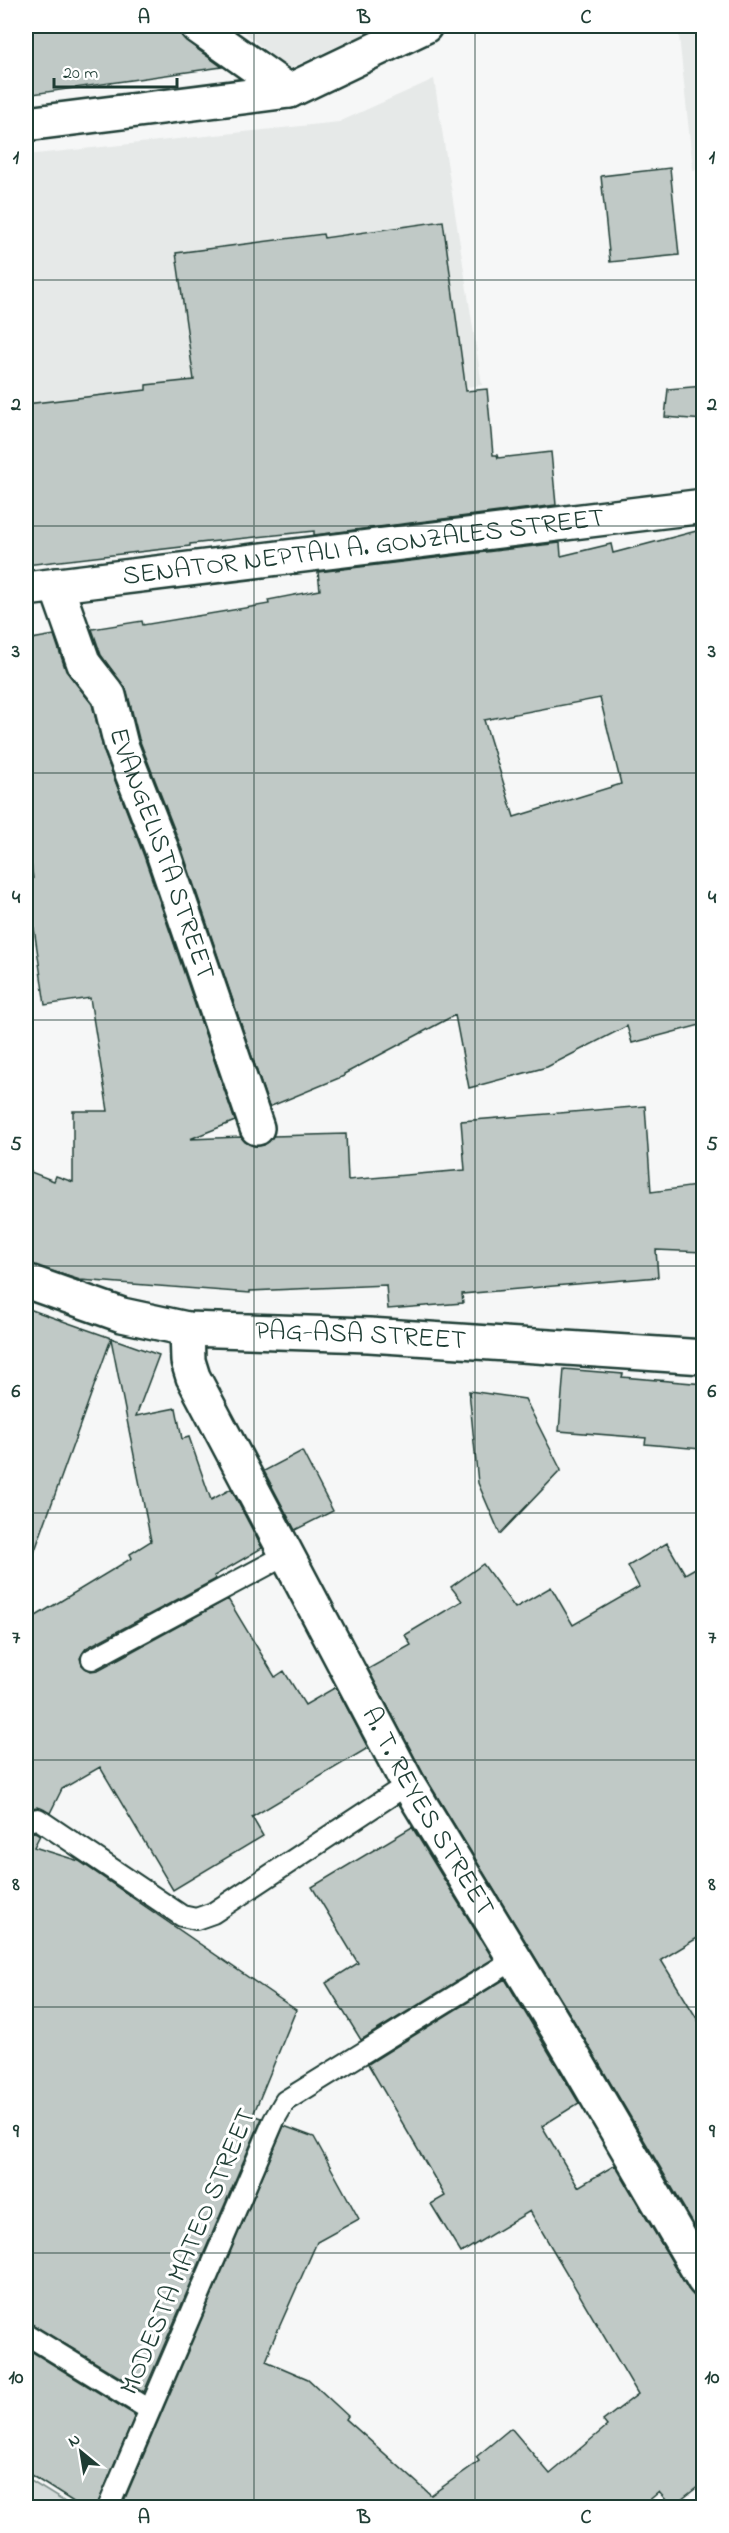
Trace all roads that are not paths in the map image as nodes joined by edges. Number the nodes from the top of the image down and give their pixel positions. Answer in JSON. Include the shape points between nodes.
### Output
{"nodes":[{"id":1,"x":197,"y":26,"type":"edge"},
{"id":2,"x":425,"y":26,"type":"edge"},
{"id":3,"x":289,"y":92,"type":"junction"},
{"id":4,"x":26,"y":124,"type":"edge"},
{"id":5,"x":704,"y":506,"type":"edge"},
{"id":6,"x":41,"y":587,"type":"edge"},
{"id":7,"x":257,"y":1128,"type":"dead end"},
{"id":8,"x":26,"y":1281,"type":"edge"},
{"id":9,"x":187,"y":1329,"type":"junction"},
{"id":10,"x":704,"y":1357,"type":"edge"},
{"id":11,"x":286,"y":1555,"type":"junction"},
{"id":12,"x":92,"y":1659,"type":"dead end"},
{"id":13,"x":408,"y":1784,"type":"junction"},
{"id":14,"x":26,"y":1821,"type":"edge"},
{"id":15,"x":515,"y":1959,"type":"junction"},
{"id":16,"x":704,"y":2280,"type":"edge"},
{"id":17,"x":26,"y":2334,"type":"edge"},
{"id":18,"x":150,"y":2410,"type":"junction"},
{"id":19,"x":108,"y":2508,"type":"edge"}],
"edges":[{"from":1,"to":3,"type":"street"},
{"from":2,"to":3,"type":"street"},
{"from":3,"to":4,"type":"street"},
{"from":5,"to":6,"type":"street","name":"SENATOR NEPTALI A. GONZALES STREET"},
{"from":6,"to":7,"type":"street","name":"EVANGELISTA STREET","via":[[84,664],[109,696],[121,745],[162,850]]},
{"from":8,"to":9,"type":"street","name":"PAG-ASA STREET","via":[[122,1315]]},
{"from":9,"to":10,"type":"street","name":"PAG-ASA STREET","via":[[369,1335]]},
{"from":9,"to":11,"type":"street","name":"A. T. REYES STREET","via":[[193,1377]]},
{"from":11,"to":12,"type":"lane"},
{"from":11,"to":13,"type":"street","name":"A. T. REYES STREET"},
{"from":13,"to":14,"type":"lane","via":[[213,1913],[196,1919],[183,1916],[38,1819]]},
{"from":13,"to":15,"type":"street","name":"A. T. REYES STREET"},
{"from":15,"to":16,"type":"street","name":"A. T. REYES STREET"},
{"from":15,"to":18,"type":"lane","name":"MODESTA MATEO STREET","via":[[285,2101]]},
{"from":17,"to":18,"type":"lane"},
{"from":18,"to":19,"type":"lane","name":"MODESTA MATEO STREET"}]}
